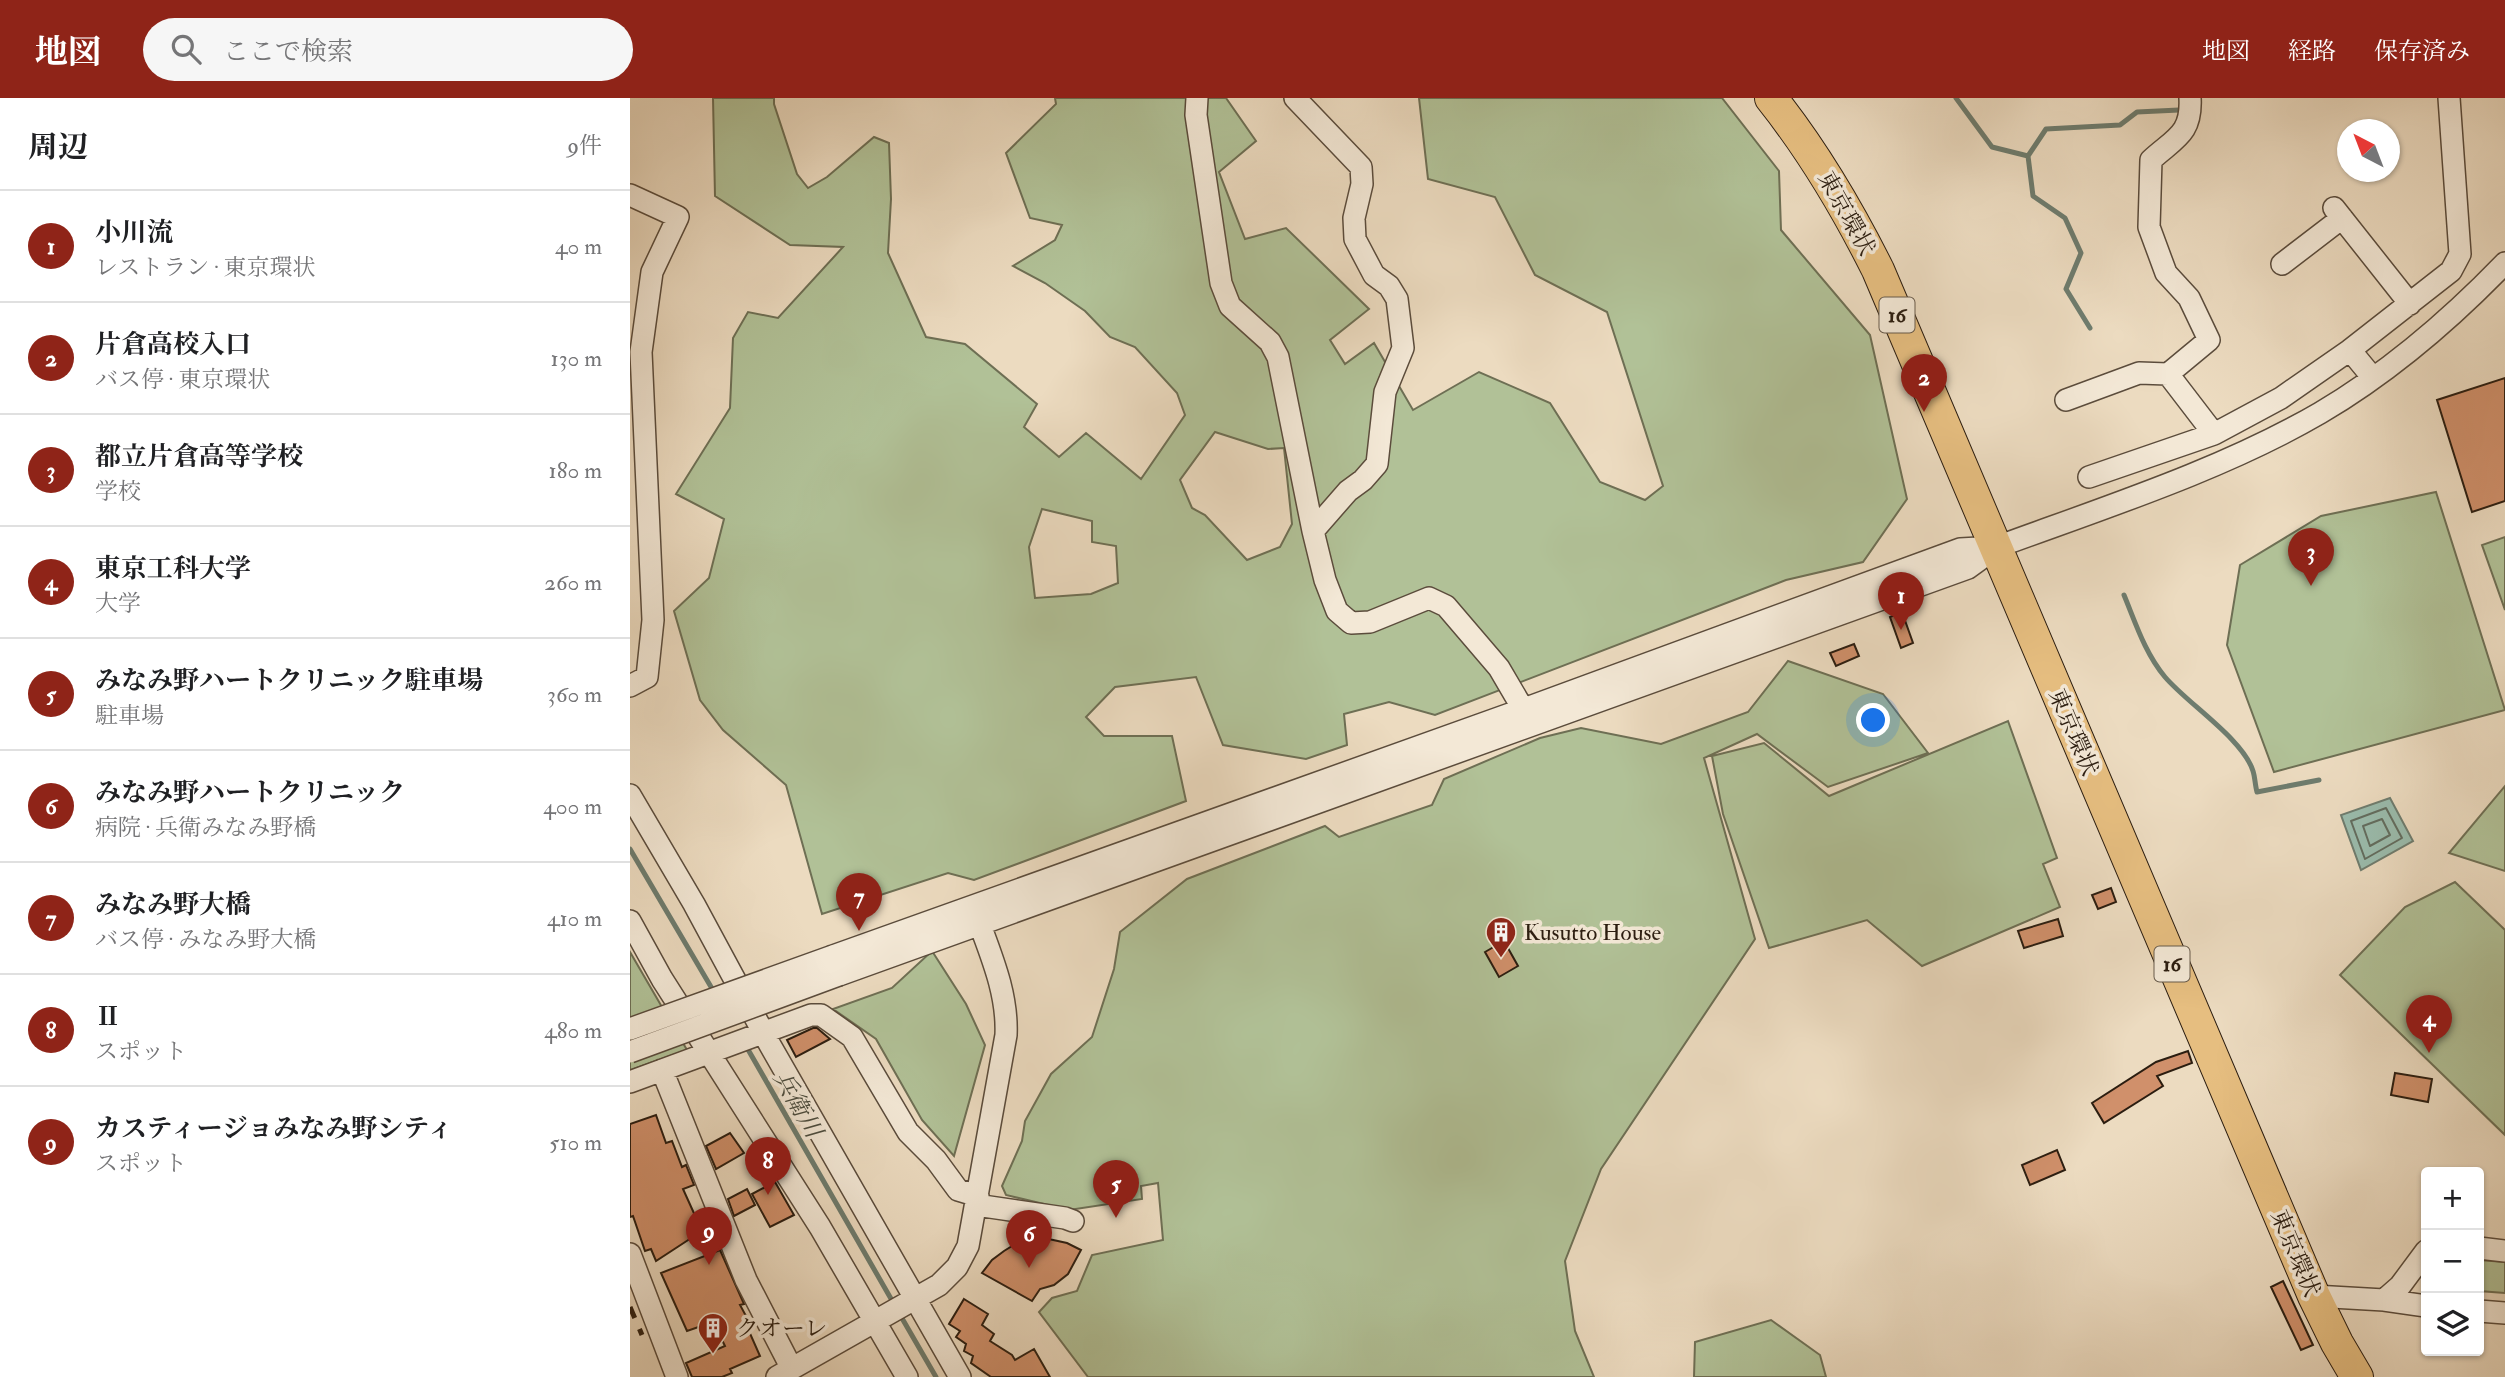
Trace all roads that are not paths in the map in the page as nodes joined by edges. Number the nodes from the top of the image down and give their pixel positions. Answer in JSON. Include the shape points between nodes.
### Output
{"nodes":[{"id":1,"x":1197,"y":98,"type":"edge"},
{"id":2,"x":1295,"y":98,"type":"edge"},
{"id":3,"x":1770,"y":98,"type":"edge"},
{"id":4,"x":2190,"y":98,"type":"edge"},
{"id":5,"x":2449,"y":98,"type":"edge"},
{"id":6,"x":630,"y":195,"type":"edge"},
{"id":7,"x":2505,"y":263,"type":"edge"},
{"id":8,"x":2282,"y":264,"type":"dead end"},
{"id":9,"x":2410,"y":304,"type":"junction"},
{"id":10,"x":2350,"y":350,"type":"junction"},
{"id":11,"x":635,"y":352,"type":"edge"},
{"id":12,"x":2168,"y":374,"type":"junction"},
{"id":13,"x":2372,"y":379,"type":"junction"},
{"id":14,"x":2066,"y":400,"type":"dead end"},
{"id":15,"x":2214,"y":434,"type":"junction"},
{"id":16,"x":2088,"y":477,"type":"dead end"},
{"id":17,"x":1313,"y":531,"type":"junction"},
{"id":18,"x":1997,"y":547,"type":"junction"},
{"id":19,"x":630,"y":686,"type":"edge"},
{"id":20,"x":1528,"y":718,"type":"junction"},
{"id":21,"x":630,"y":795,"type":"edge"},
{"id":22,"x":976,"y":915,"type":"junction"},
{"id":23,"x":630,"y":921,"type":"edge"},
{"id":24,"x":836,"y":966,"type":"junction"},
{"id":25,"x":630,"y":1029,"type":"edge"},
{"id":26,"x":761,"y":1035,"type":"junction"},
{"id":27,"x":630,"y":1052,"type":"edge"},
{"id":28,"x":709,"y":1053,"type":"junction"},
{"id":29,"x":662,"y":1070,"type":"junction"},
{"id":30,"x":630,"y":1082,"type":"edge"},
{"id":31,"x":977,"y":1201,"type":"junction"},
{"id":32,"x":1073,"y":1221,"type":"dead end"},
{"id":33,"x":2484,"y":1249,"type":"edge"},
{"id":34,"x":2505,"y":1251,"type":"edge"},
{"id":35,"x":630,"y":1254,"type":"edge"},
{"id":36,"x":2421,"y":1258,"type":"edge"},
{"id":37,"x":2314,"y":1296,"type":"junction"},
{"id":38,"x":2384,"y":1300,"type":"junction"},
{"id":39,"x":2421,"y":1305,"type":"edge"},
{"id":40,"x":897,"y":1310,"type":"junction"},
{"id":41,"x":2484,"y":1311,"type":"edge"},
{"id":42,"x":2505,"y":1313,"type":"edge"},
{"id":43,"x":784,"y":1373,"type":"edge"},
{"id":44,"x":677,"y":1377,"type":"edge"},
{"id":45,"x":907,"y":1377,"type":"edge"},
{"id":46,"x":960,"y":1377,"type":"edge"},
{"id":47,"x":2357,"y":1377,"type":"edge"}],
"edges":[{"from":1,"to":17,"type":"street","via":[[1221,283],[1230,306],[1270,342],[1278,357]]},
{"from":2,"to":17,"type":"street","via":[[1361,167],[1355,239],[1374,275],[1397,299],[1403,348],[1385,392],[1377,464]]},
{"from":3,"to":18,"type":"highway","name":"東京環状","number":"16","via":[[1804,139],[1847,208]]},
{"from":4,"to":12,"type":"street","via":[[2186,128],[2151,160],[2150,226],[2166,273],[2189,298],[2208,340]]},
{"from":5,"to":9,"type":"street","via":[[2460,254],[2451,271]]},
{"from":6,"to":11,"type":"street","via":[[678,217],[652,272]]},
{"from":7,"to":13,"type":"street","via":[[2476,293]]},
{"from":8,"to":9,"type":"street","via":[[2338,213]]},
{"from":9,"to":10,"type":"street"},
{"from":10,"to":13,"type":"street"},
{"from":10,"to":15,"type":"street","via":[[2281,398]]},
{"from":11,"to":19,"type":"street","via":[[653,620],[647,677]]},
{"from":12,"to":14,"type":"street","via":[[2139,373]]},
{"from":12,"to":15,"type":"street"},
{"from":13,"to":18,"type":"street","via":[[2269,441],[2220,463]]},
{"from":15,"to":16,"type":"street"},
{"from":17,"to":20,"type":"street","via":[[1333,601],[1351,623],[1370,622],[1429,598],[1446,606],[1499,668]]},
{"from":18,"to":20,"type":"street","via":[[1960,550]]},
{"from":18,"to":37,"type":"highway","name":"東京環状","number":"16"},
{"from":20,"to":22,"type":"street"},
{"from":21,"to":26,"type":"street","via":[[694,904]]},
{"from":22,"to":24,"type":"street"},
{"from":22,"to":31,"type":"street","via":[[1007,1017]]},
{"from":23,"to":28,"type":"street"},
{"from":24,"to":25,"type":"street","bridge":true},
{"from":24,"to":27,"type":"street","bridge":true},
{"from":26,"to":28,"type":"street"},
{"from":26,"to":31,"type":"street","via":[[815,1014],[852,1037],[908,1132],[958,1191]]},
{"from":26,"to":40,"type":"street"},
{"from":28,"to":29,"type":"street"},
{"from":28,"to":40,"type":"street","via":[[820,1227]]},
{"from":29,"to":30,"type":"street"},
{"from":29,"to":43,"type":"street"},
{"from":31,"to":32,"type":"street"},
{"from":31,"to":40,"type":"street","via":[[968,1246],[957,1267],[939,1285]]},
{"from":33,"to":34,"type":"street"},
{"from":35,"to":44,"type":"street"},
{"from":36,"to":38,"type":"street"},
{"from":37,"to":38,"type":"street"},
{"from":37,"to":47,"type":"highway","name":"東京環状","number":"16"},
{"from":38,"to":39,"type":"street"},
{"from":40,"to":43,"type":"street"},
{"from":40,"to":45,"type":"street"},
{"from":40,"to":46,"type":"street"},
{"from":41,"to":42,"type":"street"}]}
